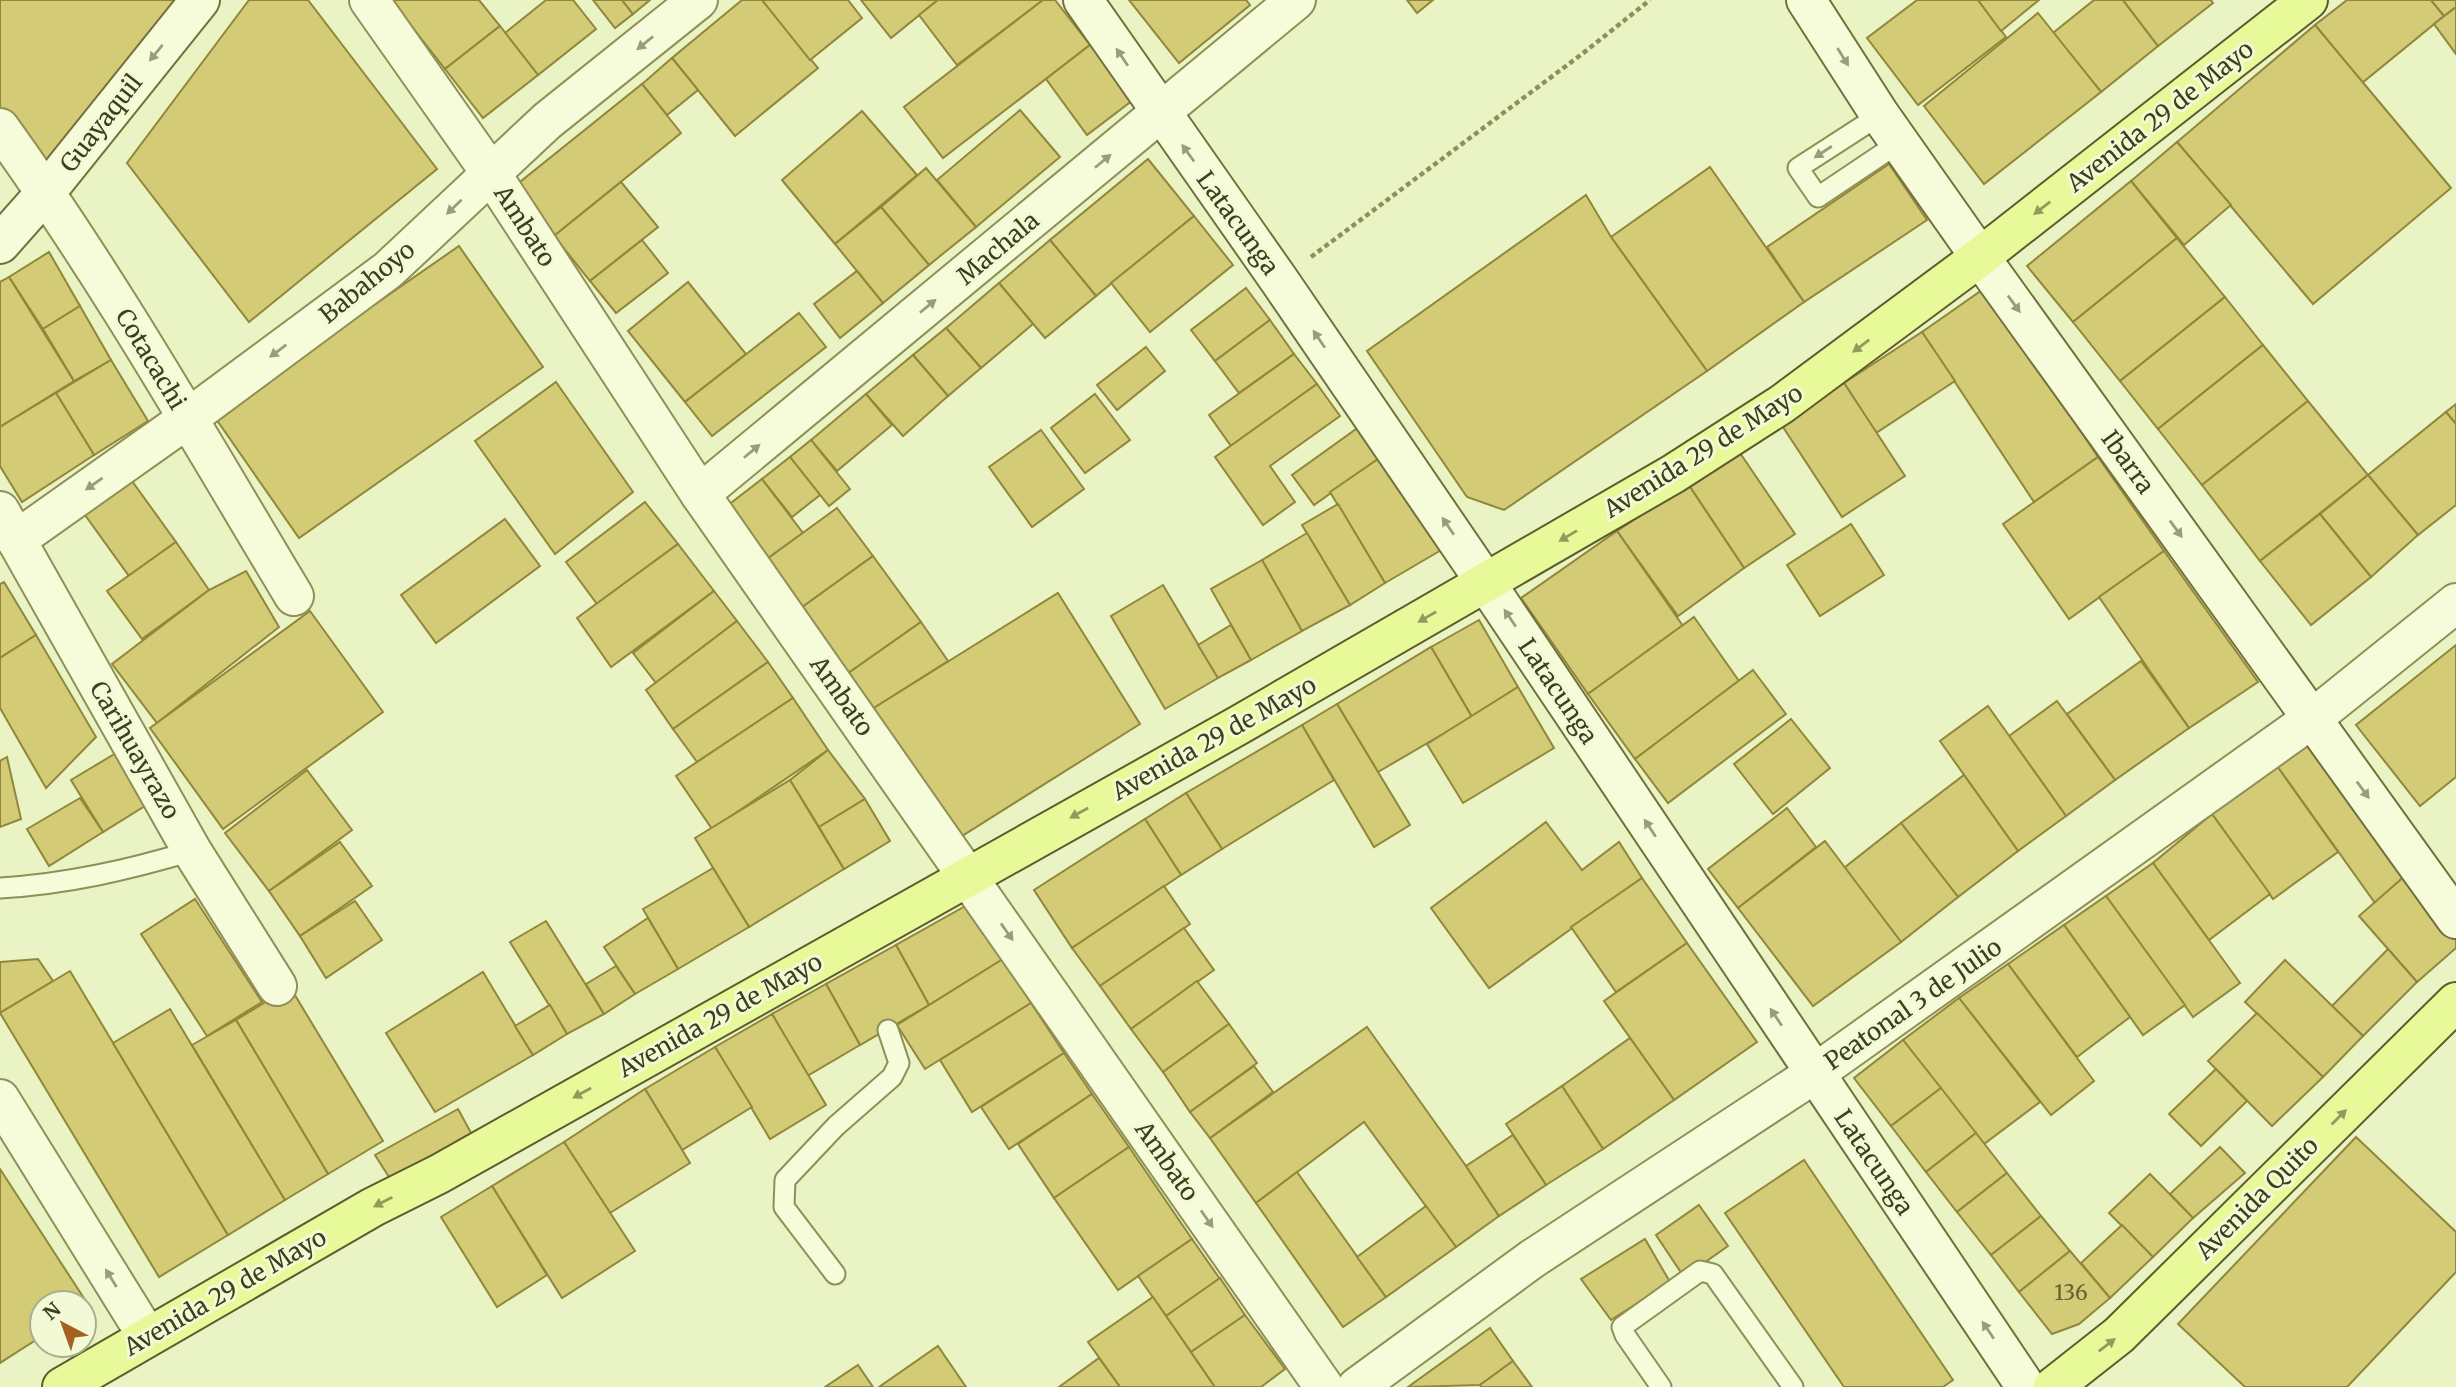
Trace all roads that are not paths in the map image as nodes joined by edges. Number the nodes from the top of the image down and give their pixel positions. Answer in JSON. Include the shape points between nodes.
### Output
{"nodes":[{"id":1,"x":200,"y":0,"type":"edge"},
{"id":2,"x":369,"y":0,"type":"edge"},
{"id":3,"x":698,"y":0,"type":"edge"},
{"id":4,"x":1083,"y":0,"type":"edge"},
{"id":5,"x":1296,"y":0,"type":"edge"},
{"id":6,"x":2308,"y":0,"type":"edge"},
{"id":7,"x":1814,"y":3,"type":"edge"},
{"id":8,"x":1160,"y":114,"type":"junction"},
{"id":9,"x":0,"y":128,"type":"edge"},
{"id":10,"x":490,"y":172,"type":"junction"},
{"id":11,"x":46,"y":192,"type":"junction"},
{"id":12,"x":0,"y":244,"type":"edge"},
{"id":13,"x":1980,"y":257,"type":"junction"},
{"id":14,"x":187,"y":419,"type":"junction"},
{"id":15,"x":700,"y":494,"type":"junction"},
{"id":16,"x":8,"y":525,"type":"edge"},
{"id":17,"x":1486,"y":583,"type":"junction"},
{"id":18,"x":294,"y":596,"type":"dead end"},
{"id":19,"x":2456,"y":603,"type":"edge"},
{"id":20,"x":2313,"y":718,"type":"junction"},
{"id":21,"x":192,"y":851,"type":"junction"},
{"id":22,"x":968,"y":876,"type":"junction"},
{"id":23,"x":0,"y":888,"type":"edge"},
{"id":24,"x":2456,"y":919,"type":"edge"},
{"id":25,"x":277,"y":986,"type":"dead end"},
{"id":26,"x":2456,"y":1002,"type":"edge"},
{"id":27,"x":888,"y":1030,"type":"dead end"},
{"id":28,"x":1814,"y":1074,"type":"junction"},
{"id":29,"x":0,"y":1099,"type":"edge"},
{"id":30,"x":835,"y":1274,"type":"dead end"},
{"id":31,"x":147,"y":1336,"type":"junction"},
{"id":32,"x":62,"y":1387,"type":"edge"},
{"id":33,"x":1324,"y":1387,"type":"edge"},
{"id":34,"x":1357,"y":1387,"type":"edge"},
{"id":35,"x":1661,"y":1387,"type":"edge"},
{"id":36,"x":1793,"y":1387,"type":"edge"},
{"id":37,"x":2026,"y":1387,"type":"edge"},
{"id":38,"x":2053,"y":1387,"type":"edge"}],
"edges":[{"from":1,"to":11,"type":"street","name":"Guayaquil","one_way":true},
{"from":2,"to":10,"type":"street","name":"Ambato"},
{"from":3,"to":10,"type":"street","name":"Babahoyo","one_way":true},
{"from":8,"to":4,"type":"street","name":"Latacunga","one_way":true},
{"from":5,"to":8,"type":"street","name":"Machala"},
{"from":6,"to":13,"type":"main road","name":"Avenida 29 de Mayo","one_way":true},
{"from":7,"to":13,"type":"street","name":"Ibarra","one_way":true,"via":[[1890,129]]},
{"from":15,"to":8,"type":"street","name":"Machala","one_way":true},
{"from":17,"to":8,"type":"street","name":"Latacunga","one_way":true},
{"from":9,"to":11,"type":"street","name":"Cotacachi"},
{"from":10,"to":14,"type":"street","name":"Babahoyo","one_way":true,"via":[[388,270]]},
{"from":10,"to":15,"type":"street","name":"Ambato"},
{"from":11,"to":12,"type":"street","name":"Guayaquil"},
{"from":11,"to":14,"type":"street","name":"Cotacachi"},
{"from":13,"to":17,"type":"main road","name":"Avenida 29 de Mayo","one_way":true,"via":[[1782,404]]},
{"from":13,"to":20,"type":"street","name":"Ibarra","one_way":true},
{"from":14,"to":16,"type":"street","name":"Babahoyo","one_way":true},
{"from":14,"to":18,"type":"street","name":"Cotacachi"},
{"from":15,"to":22,"type":"street","name":"Ambato"},
{"from":16,"to":21,"type":"street","name":"Carihuayrazo"},
{"from":17,"to":22,"type":"main road","name":"Avenida 29 de Mayo","one_way":true},
{"from":28,"to":17,"type":"street","name":"Latacunga","one_way":true},
{"from":19,"to":20,"type":"street","name":"Peatonal 3 de Julio"},
{"from":20,"to":24,"type":"street","name":"Ibarra","one_way":true},
{"from":20,"to":28,"type":"street","name":"Peatonal 3 de Julio"},
{"from":21,"to":23,"type":"lane","via":[[129,870],[48,885]]},
{"from":21,"to":25,"type":"street","name":"Carihuayrazo"},
{"from":22,"to":31,"type":"main road","name":"Avenida 29 de Mayo","one_way":true,"via":[[859,951],[373,1207]]},
{"from":22,"to":33,"type":"street","name":"Ambato","one_way":true},
{"from":38,"to":26,"type":"main road","name":"Avenida Quito","one_way":true,"via":[[2119,1335]]},
{"from":27,"to":30,"type":"lane","via":[[900,1063],[892,1077],[836,1126],[785,1180],[784,1207]]},
{"from":28,"to":34,"type":"street","name":"Peatonal 3 de Julio","via":[[1532,1259]]},
{"from":37,"to":28,"type":"street","name":"Latacunga","one_way":true},
{"from":31,"to":29,"type":"street","one_way":true},
{"from":31,"to":32,"type":"main road","name":"Avenida 29 de Mayo"},
{"from":35,"to":36,"type":"lane","via":[[1622,1327],[1700,1271],[1707,1271]]}]}
